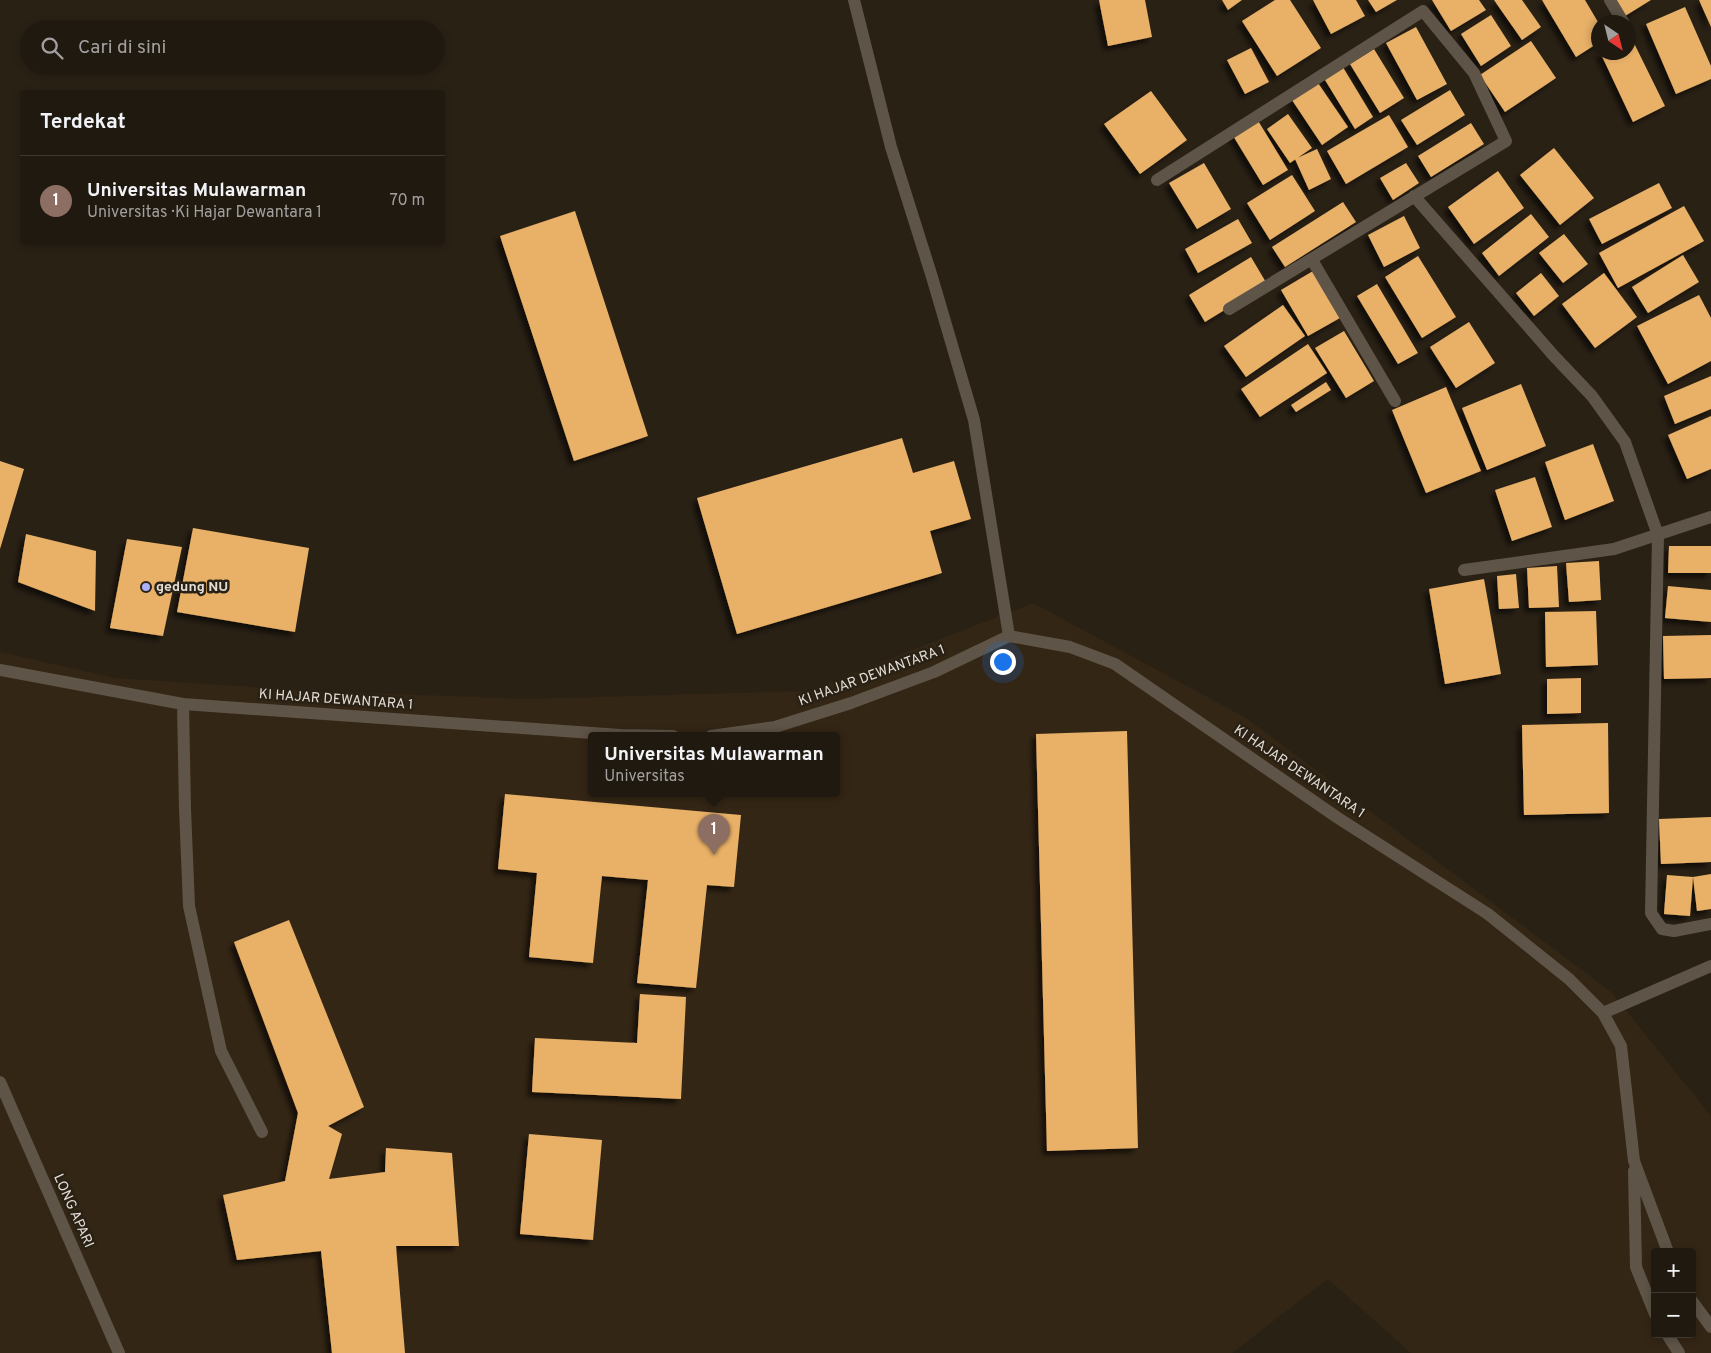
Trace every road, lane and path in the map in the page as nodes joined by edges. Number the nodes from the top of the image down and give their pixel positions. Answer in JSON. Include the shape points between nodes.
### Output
{"nodes":[{"id":1,"x":854,"y":0,"type":"edge"},
{"id":2,"x":1610,"y":0,"type":"edge"},
{"id":3,"x":1619,"y":15,"type":"edge"},
{"id":4,"x":1157,"y":180,"type":"dead end"},
{"id":5,"x":1414,"y":196,"type":"junction"},
{"id":6,"x":1312,"y":260,"type":"junction"},
{"id":7,"x":1229,"y":309,"type":"dead end"},
{"id":8,"x":1395,"y":401,"type":"dead end"},
{"id":9,"x":1711,"y":517,"type":"edge"},
{"id":10,"x":1658,"y":535,"type":"junction"},
{"id":11,"x":1464,"y":570,"type":"dead end"},
{"id":12,"x":1009,"y":636,"type":"junction"},
{"id":13,"x":0,"y":670,"type":"edge"},
{"id":14,"x":184,"y":704,"type":"junction"},
{"id":15,"x":739,"y":732,"type":"edge"},
{"id":16,"x":588,"y":733,"type":"edge"},
{"id":17,"x":1711,"y":924,"type":"edge"},
{"id":18,"x":1711,"y":966,"type":"edge"},
{"id":19,"x":1603,"y":1013,"type":"junction"},
{"id":20,"x":0,"y":1082,"type":"edge"},
{"id":21,"x":262,"y":1132,"type":"dead end"},
{"id":22,"x":1634,"y":1161,"type":"junction"},
{"id":23,"x":1667,"y":1248,"type":"edge"},
{"id":24,"x":1651,"y":1304,"type":"edge"},
{"id":25,"x":1696,"y":1306,"type":"edge"},
{"id":26,"x":1711,"y":1327,"type":"edge"},
{"id":27,"x":1670,"y":1338,"type":"edge"},
{"id":28,"x":119,"y":1353,"type":"edge"},
{"id":29,"x":1680,"y":1353,"type":"edge"}],
"edges":[{"from":1,"to":12,"type":"street","via":[[891,147],[974,420]]},
{"from":2,"to":3,"type":"street"},
{"from":4,"to":5,"type":"street","via":[[1424,11],[1474,73],[1506,141]]},
{"from":5,"to":6,"type":"street"},
{"from":5,"to":10,"type":"street","via":[[1592,396],[1625,442]]},
{"from":6,"to":7,"type":"street"},
{"from":6,"to":8,"type":"street"},
{"from":9,"to":10,"type":"street"},
{"from":10,"to":11,"type":"street","via":[[1614,549]]},
{"from":10,"to":17,"type":"street","via":[[1651,913],[1662,929],[1674,931]]},
{"from":12,"to":15,"type":"street","name":"KI HAJAR DEWANTARA 1","via":[[934,672],[851,703],[775,727]]},
{"from":12,"to":19,"type":"street","name":"KI HAJAR DEWANTARA 1","via":[[1070,648],[1115,664],[1338,818],[1488,914],[1569,979]]},
{"from":13,"to":14,"type":"street","name":"KI HAJAR DEWANTARA 1"},
{"from":14,"to":16,"type":"street","name":"KI HAJAR DEWANTARA 1"},
{"from":14,"to":21,"type":"street","via":[[189,906],[221,1051]]},
{"from":18,"to":19,"type":"street"},
{"from":19,"to":22,"type":"street","name":"KI HAJAR DEWANTARA 1","via":[[1621,1046]]},
{"from":20,"to":28,"type":"street","name":"LONG APARI"},
{"from":22,"to":23,"type":"street","name":"KI HAJAR DEWANTARA 1"},
{"from":22,"to":24,"type":"street","via":[[1636,1267]]},
{"from":25,"to":26,"type":"street"},
{"from":27,"to":29,"type":"street"}]}
